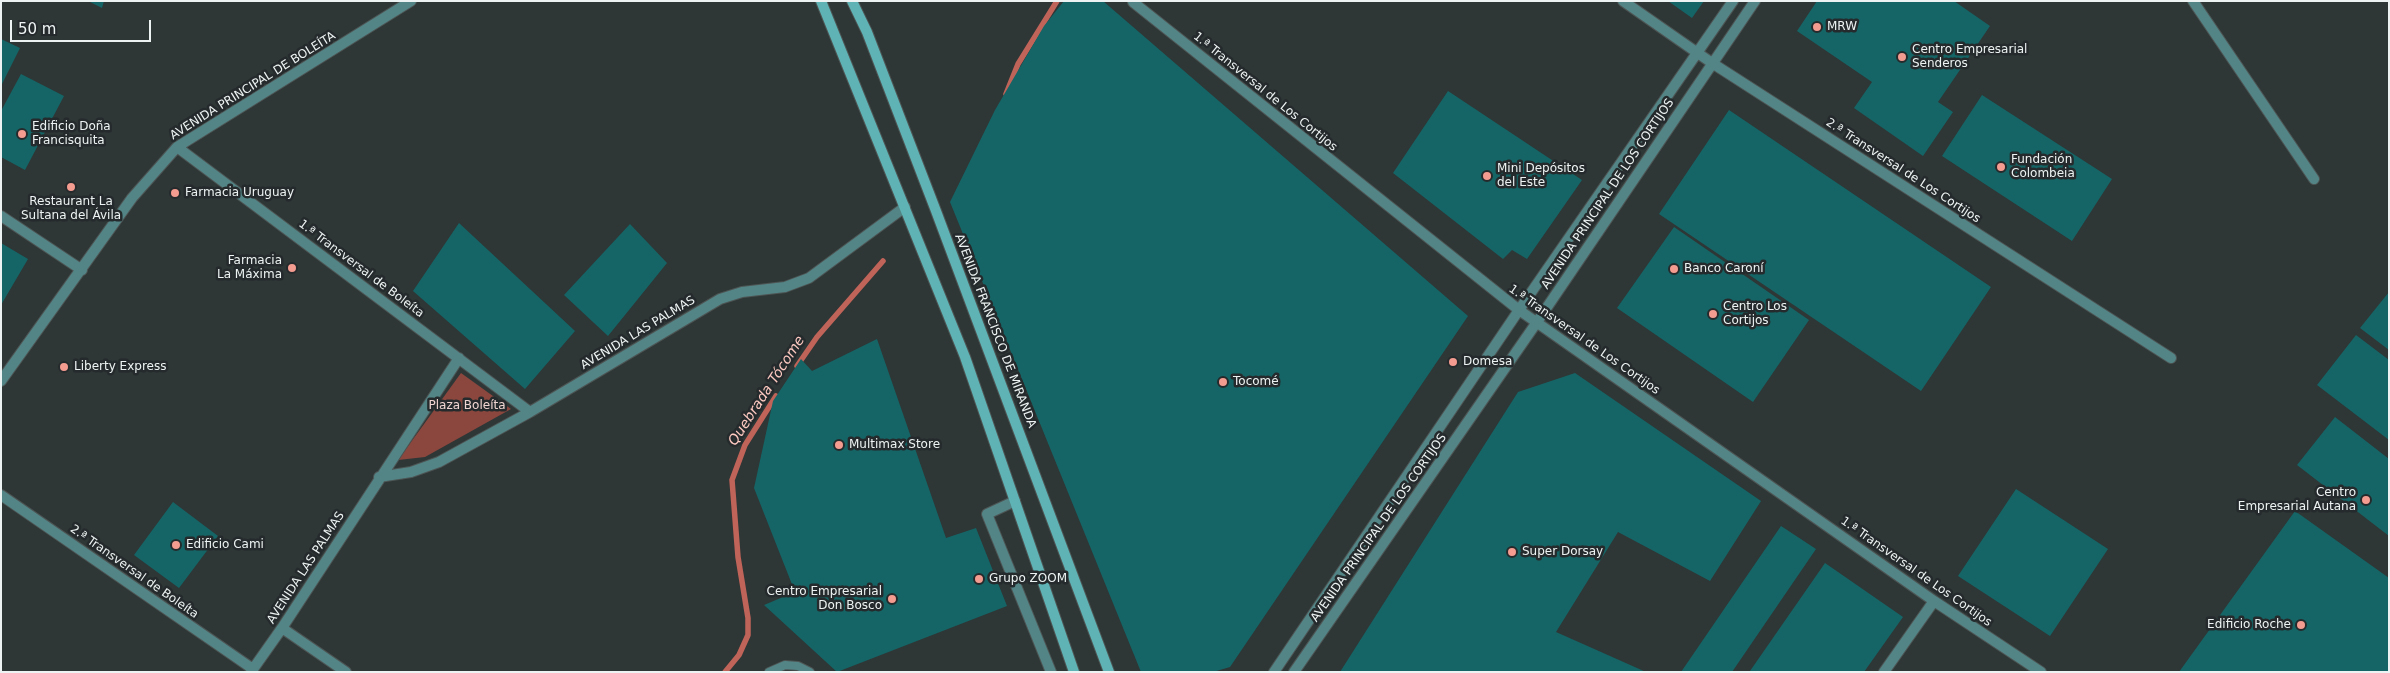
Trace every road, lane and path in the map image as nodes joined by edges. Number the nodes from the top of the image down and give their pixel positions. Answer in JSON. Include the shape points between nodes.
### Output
{"nodes":[{"id":1,"x":411,"y":1,"type":"edge"},
{"id":2,"x":821,"y":1,"type":"edge"},
{"id":3,"x":852,"y":1,"type":"edge"},
{"id":4,"x":1623,"y":1,"type":"edge"},
{"id":5,"x":1733,"y":1,"type":"edge"},
{"id":6,"x":1755,"y":1,"type":"edge"},
{"id":7,"x":2193,"y":1,"type":"edge"},
{"id":8,"x":1133,"y":2,"type":"edge"},
{"id":9,"x":1696,"y":52,"type":"junction"},
{"id":10,"x":1712,"y":63,"type":"junction"},
{"id":11,"x":177,"y":147,"type":"junction"},
{"id":12,"x":2314,"y":179,"type":"dead end"},
{"id":13,"x":905,"y":207,"type":"junction"},
{"id":14,"x":1,"y":216,"type":"edge"},
{"id":15,"x":82,"y":270,"type":"junction"},
{"id":16,"x":1518,"y":310,"type":"junction"},
{"id":17,"x":1536,"y":322,"type":"junction"},
{"id":18,"x":459,"y":358,"type":"junction"},
{"id":19,"x":2171,"y":358,"type":"dead end"},
{"id":20,"x":1,"y":381,"type":"edge"},
{"id":21,"x":530,"y":412,"type":"junction"},
{"id":22,"x":380,"y":477,"type":"junction"},
{"id":23,"x":1,"y":495,"type":"edge"},
{"id":24,"x":1015,"y":501,"type":"junction"},
{"id":25,"x":1934,"y":601,"type":"junction"},
{"id":26,"x":282,"y":628,"type":"junction"},
{"id":27,"x":252,"y":670,"type":"edge"},
{"id":28,"x":346,"y":672,"type":"edge"},
{"id":29,"x":769,"y":672,"type":"edge"},
{"id":30,"x":810,"y":672,"type":"edge"},
{"id":31,"x":1050,"y":672,"type":"edge"},
{"id":32,"x":1074,"y":672,"type":"edge"},
{"id":33,"x":1109,"y":672,"type":"edge"},
{"id":34,"x":1274,"y":672,"type":"edge"},
{"id":35,"x":1294,"y":672,"type":"edge"},
{"id":36,"x":1884,"y":672,"type":"edge"},
{"id":37,"x":2041,"y":672,"type":"edge"}],
"edges":[{"from":1,"to":11,"type":"street","name":"AVENIDA PRINCIPAL DE BOLEÍTA"},
{"from":2,"to":13,"type":"main road"},
{"from":3,"to":33,"type":"main road","name":"AVENIDA FRANCISCO DE MIRANDA","via":[[936,211]]},
{"from":4,"to":9,"type":"street","name":"2.ª Transversal de Los Cortijos"},
{"from":5,"to":9,"type":"street","name":"AVENIDA PRINCIPAL DE LOS CORTIJOS"},
{"from":6,"to":10,"type":"street","name":"AVENIDA PRINCIPAL DE LOS CORTIJOS"},
{"from":7,"to":12,"type":"street"},
{"from":8,"to":16,"type":"street","name":"1.ª Transversal de Los Cortijos"},
{"from":9,"to":10,"type":"street","name":"2.ª Transversal de Los Cortijos"},
{"from":9,"to":16,"type":"street","name":"AVENIDA PRINCIPAL DE LOS CORTIJOS"},
{"from":10,"to":17,"type":"street","name":"AVENIDA PRINCIPAL DE LOS CORTIJOS"},
{"from":10,"to":19,"type":"street","name":"2.ª Transversal de Los Cortijos"},
{"from":11,"to":15,"type":"street","name":"AVENIDA PRINCIPAL DE BOLEÍTA","via":[[132,198]]},
{"from":11,"to":18,"type":"street","name":"1.ª Transversal de Boleíta"},
{"from":13,"to":21,"type":"street","name":"AVENIDA LAS PALMAS","via":[[809,278],[785,287],[742,292],[720,299]]},
{"from":13,"to":24,"type":"main road","via":[[966,357]]},
{"from":14,"to":15,"type":"street"},
{"from":15,"to":20,"type":"street","name":"AVENIDA PRINCIPAL DE BOLEÍTA"},
{"from":16,"to":17,"type":"street","name":"1.ª Transversal de Los Cortijos"},
{"from":16,"to":34,"type":"street","name":"AVENIDA PRINCIPAL DE LOS CORTIJOS"},
{"from":17,"to":25,"type":"street","name":"1.ª Transversal de Los Cortijos"},
{"from":17,"to":35,"type":"street","name":"AVENIDA PRINCIPAL DE LOS CORTIJOS"},
{"from":18,"to":21,"type":"street","name":"1.ª Transversal de Boleíta"},
{"from":18,"to":22,"type":"street","name":"AVENIDA LAS PALMAS"},
{"from":21,"to":22,"type":"street","name":"AVENIDA LAS PALMAS","via":[[439,462],[411,472]]},
{"from":22,"to":26,"type":"street","name":"AVENIDA LAS PALMAS"},
{"from":23,"to":27,"type":"street","name":"2.ª Transversal de Boleíta"},
{"from":24,"to":31,"type":"street","via":[[987,514]]},
{"from":24,"to":32,"type":"main road"},
{"from":25,"to":36,"type":"street"},
{"from":25,"to":37,"type":"street","name":"1.ª Transversal de Los Cortijos"},
{"from":26,"to":27,"type":"street","name":"AVENIDA LAS PALMAS"},
{"from":26,"to":28,"type":"street"},
{"from":29,"to":30,"type":"lane","via":[[785,665],[798,666]]}]}
